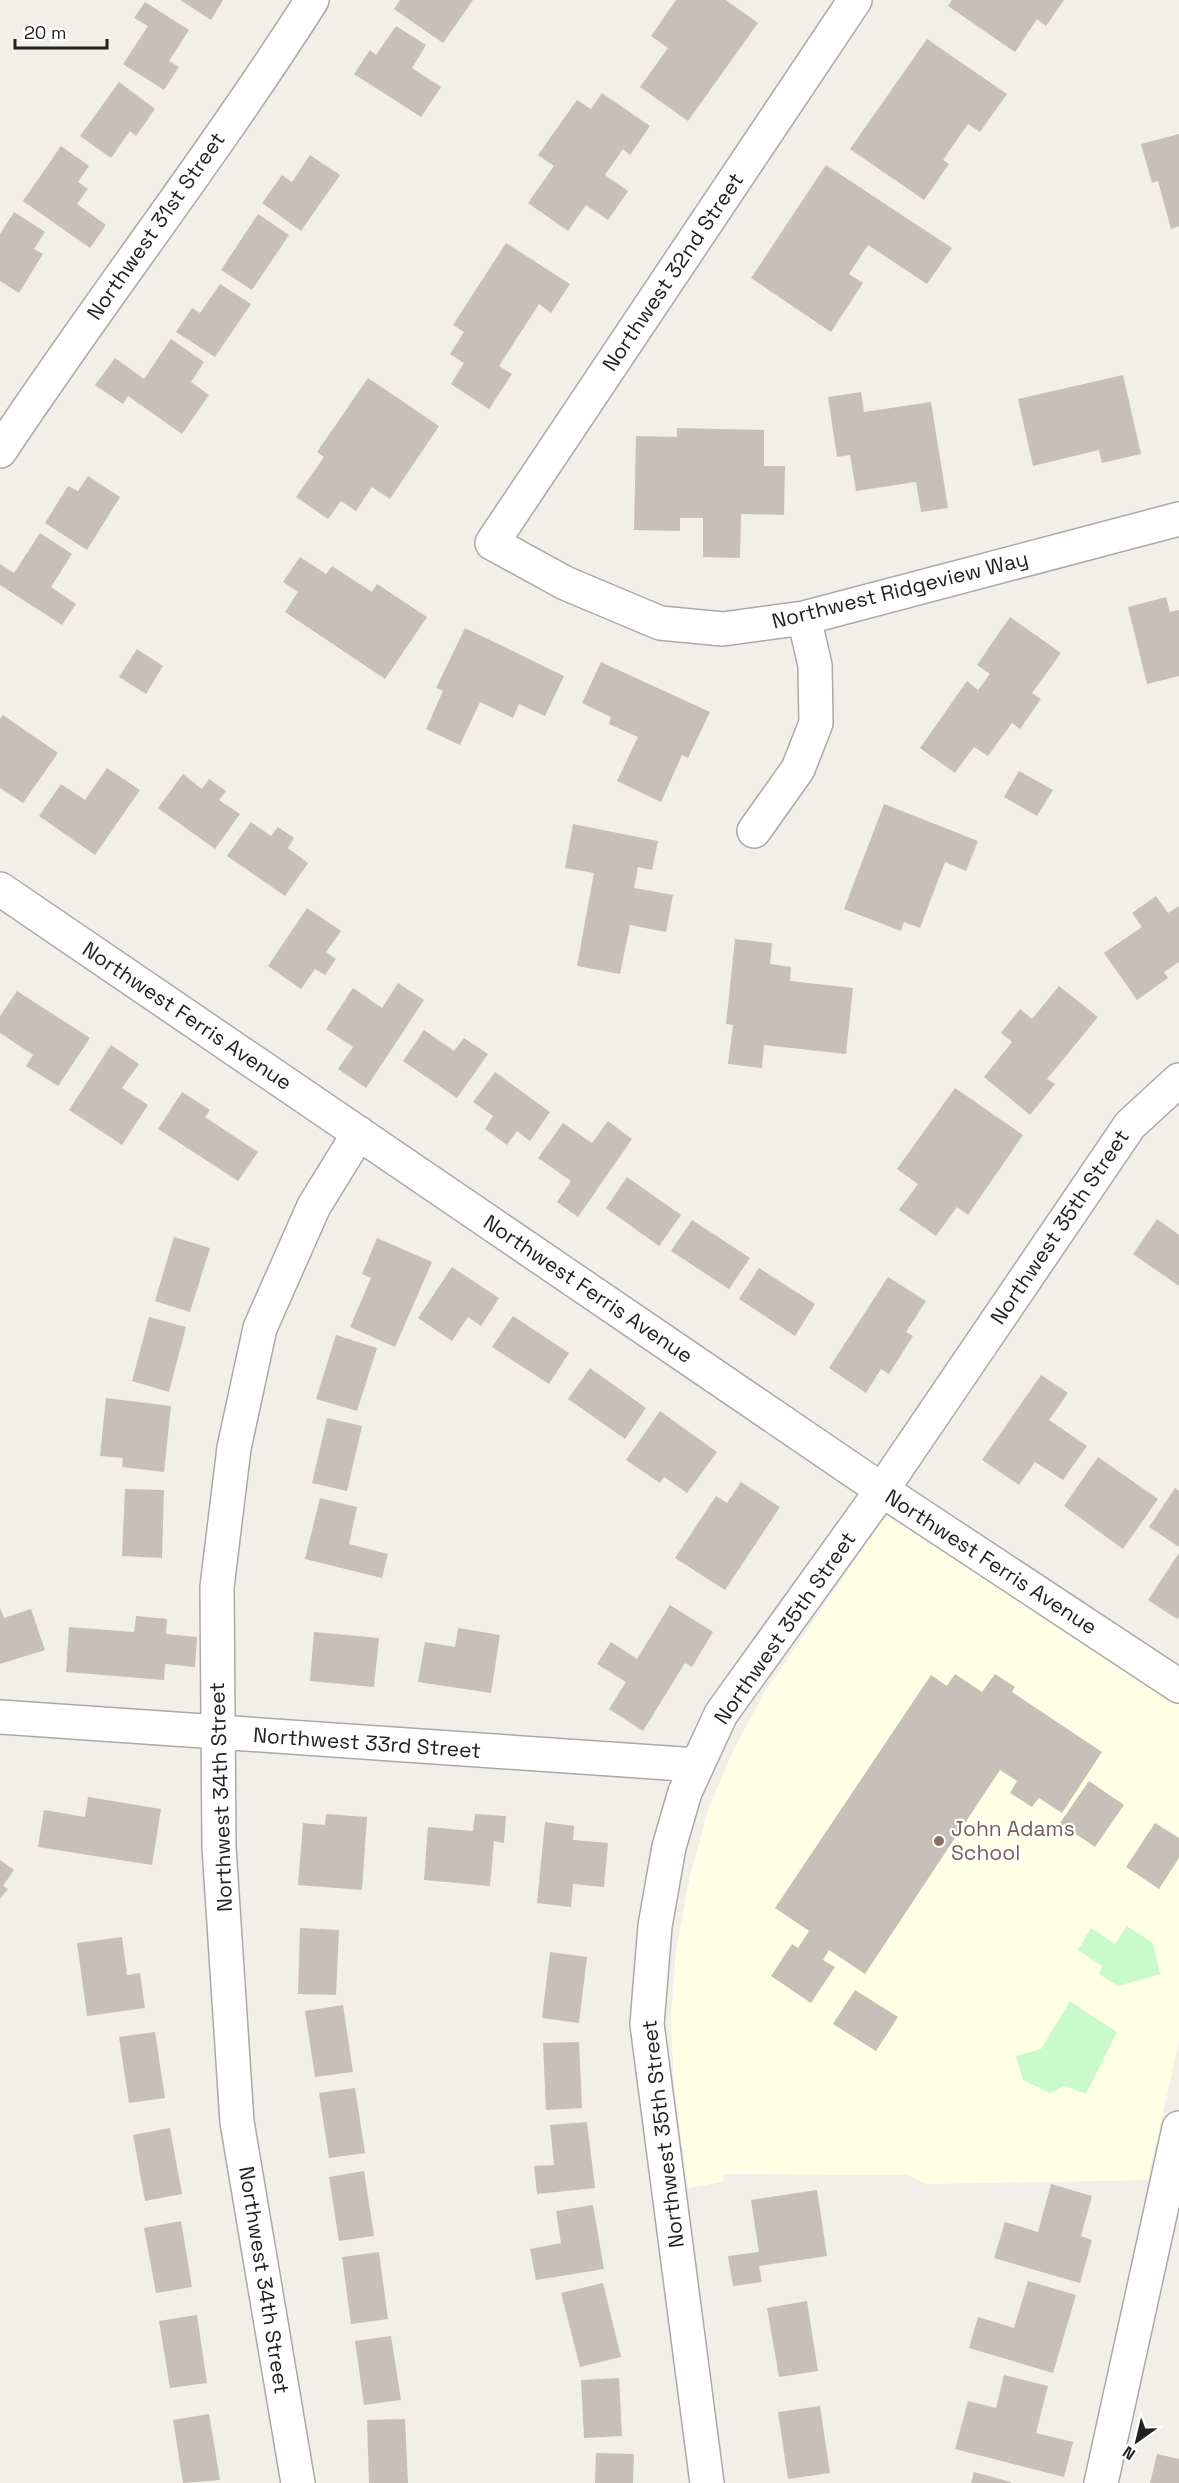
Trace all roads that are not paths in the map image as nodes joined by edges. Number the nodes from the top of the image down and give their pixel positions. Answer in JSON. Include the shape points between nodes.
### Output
{"nodes":[{"id":1,"x":312,"y":0,"type":"edge"},
{"id":2,"x":851,"y":1,"type":"edge"},
{"id":3,"x":0,"y":451,"type":"edge"},
{"id":4,"x":1179,"y":519,"type":"edge"},
{"id":5,"x":492,"y":543,"type":"joint"},
{"id":6,"x":804,"y":618,"type":"junction"},
{"id":7,"x":754,"y":831,"type":"dead end"},
{"id":8,"x":0,"y":889,"type":"edge"},
{"id":9,"x":1175,"y":1091,"type":"edge"},
{"id":10,"x":359,"y":1133,"type":"junction"},
{"id":11,"x":882,"y":1490,"type":"junction"},
{"id":12,"x":1179,"y":1686,"type":"edge"},
{"id":13,"x":0,"y":1717,"type":"edge"},
{"id":14,"x":218,"y":1732,"type":"junction"},
{"id":15,"x":697,"y":1765,"type":"junction"},
{"id":16,"x":1179,"y":2128,"type":"edge"},
{"id":17,"x":298,"y":2483,"type":"edge"},
{"id":18,"x":707,"y":2483,"type":"edge"},
{"id":19,"x":1101,"y":2483,"type":"edge"}],
"edges":[{"from":1,"to":3,"type":"street","name":"Northwest 31st Street"},
{"from":2,"to":5,"type":"street","name":"Northwest 32nd Street"},
{"from":4,"to":6,"type":"street","name":"Northwest Ridgeview Way"},
{"from":5,"to":6,"type":"street","name":"Northwest Ridgeview Way","via":[[566,583],[660,623],[723,629]]},
{"from":6,"to":7,"type":"street","via":[[815,665],[816,723],[798,769]]},
{"from":8,"to":10,"type":"street","name":"Northwest Ferris Avenue"},
{"from":9,"to":11,"type":"street","name":"Northwest 35th Street","via":[[1130,1125]]},
{"from":10,"to":11,"type":"street","name":"Northwest Ferris Avenue"},
{"from":10,"to":14,"type":"street","name":"Northwest 34th Street","via":[[314,1206],[260,1328],[234,1448],[217,1587]]},
{"from":11,"to":12,"type":"street","name":"Northwest Ferris Avenue"},
{"from":11,"to":15,"type":"street","name":"Northwest 35th Street","via":[[721,1714]]},
{"from":13,"to":14,"type":"street","name":"Northwest 33rd Street"},
{"from":14,"to":15,"type":"street","name":"Northwest 33rd Street"},
{"from":14,"to":17,"type":"street","name":"Northwest 34th Street","via":[[219,1847],[237,2122]]},
{"from":15,"to":18,"type":"street","name":"Northwest 35th Street","via":[[669,1847],[655,1926],[647,2024]]},
{"from":16,"to":19,"type":"street"}]}
